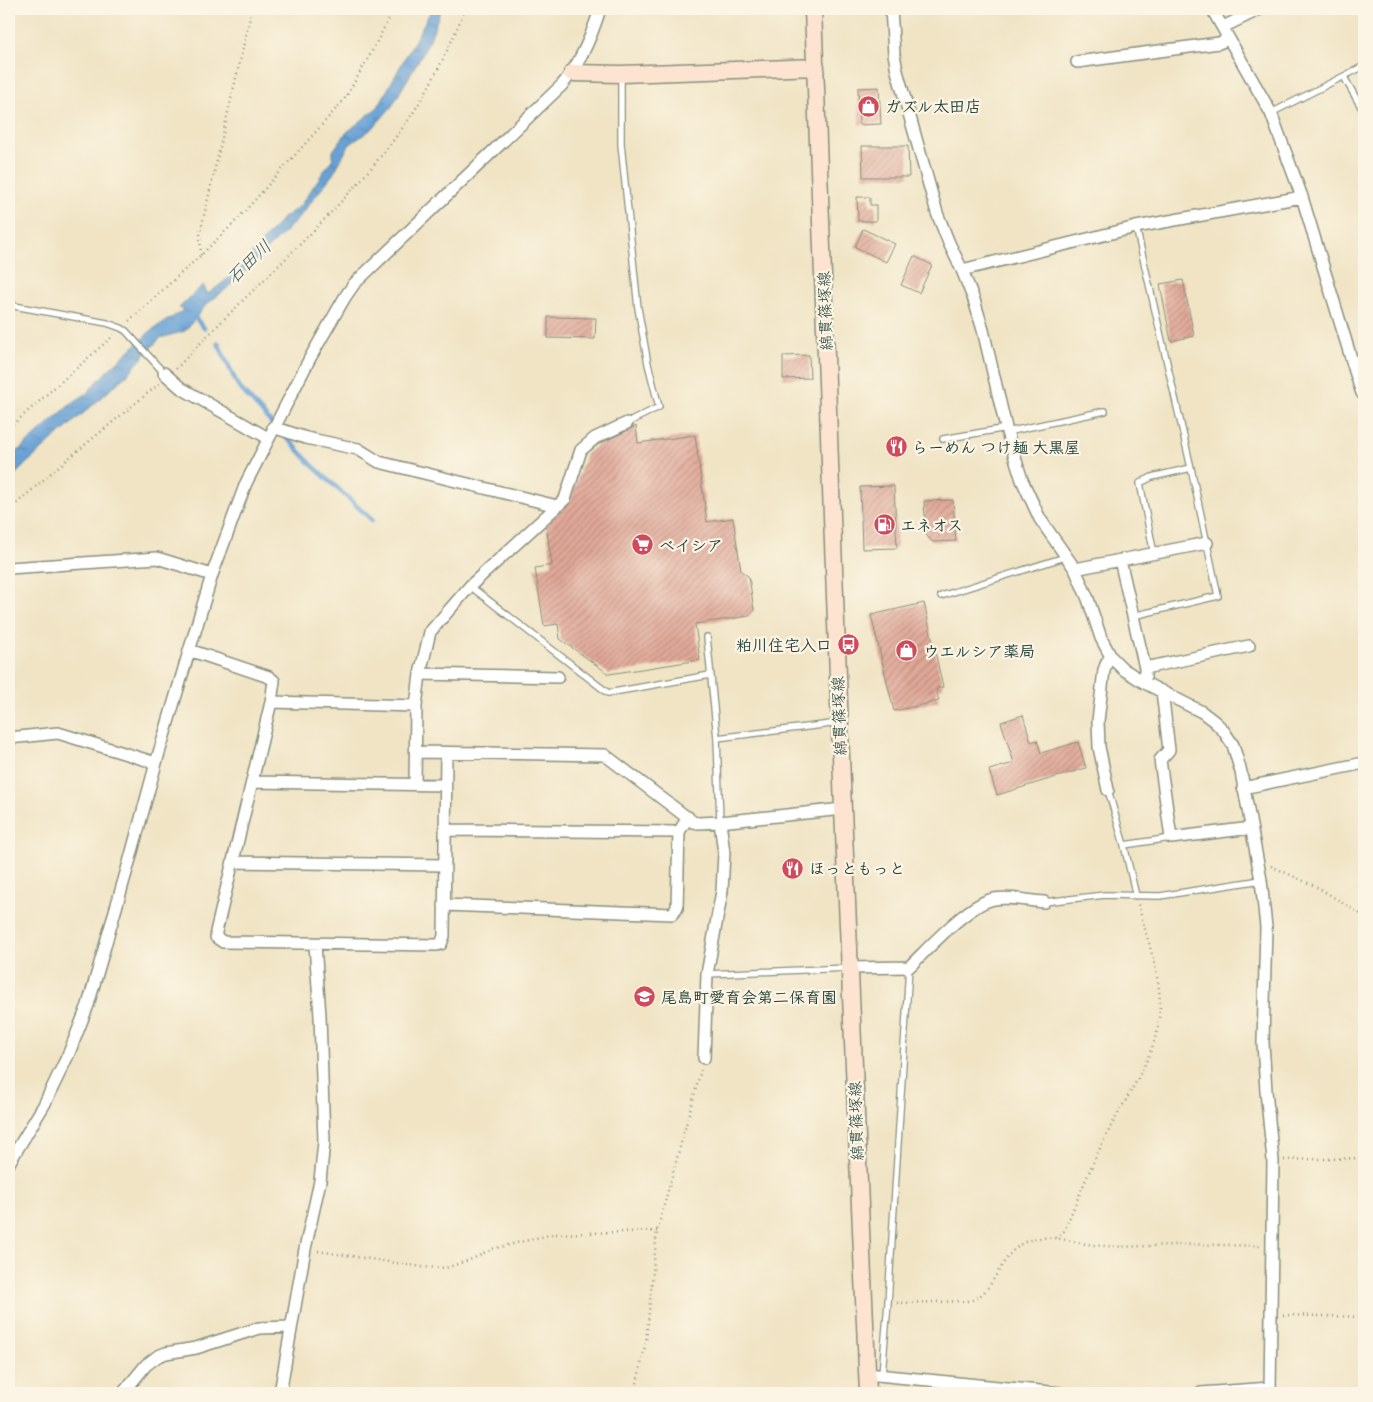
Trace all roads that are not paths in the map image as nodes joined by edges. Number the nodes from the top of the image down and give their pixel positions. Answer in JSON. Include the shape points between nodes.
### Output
{"nodes":[{"id":1,"x":600,"y":9,"type":"edge"},
{"id":2,"x":813,"y":9,"type":"edge"},
{"id":3,"x":891,"y":9,"type":"edge"},
{"id":4,"x":1212,"y":9,"type":"edge"},
{"id":5,"x":1260,"y":9,"type":"edge"},
{"id":6,"x":1223,"y":27,"type":"junction"},
{"id":7,"x":1228,"y":39,"type":"junction"},
{"id":8,"x":1077,"y":62,"type":"dead end"},
{"id":9,"x":1364,"y":66,"type":"edge"},
{"id":10,"x":816,"y":67,"type":"junction"},
{"id":11,"x":572,"y":73,"type":"junction"},
{"id":12,"x":621,"y":74,"type":"junction"},
{"id":13,"x":1344,"y":77,"type":"junction"},
{"id":14,"x":1364,"y":112,"type":"edge"},
{"id":15,"x":1271,"y":113,"type":"junction"},
{"id":16,"x":1302,"y":197,"type":"junction"},
{"id":17,"x":1136,"y":227,"type":"junction"},
{"id":18,"x":962,"y":270,"type":"junction"},
{"id":19,"x":9,"y":305,"type":"edge"},
{"id":20,"x":166,"y":371,"type":"joint"},
{"id":21,"x":1364,"y":393,"type":"edge"},
{"id":22,"x":1105,"y":411,"type":"dead end"},
{"id":23,"x":627,"y":423,"type":"joint"},
{"id":24,"x":1007,"y":430,"type":"junction"},
{"id":25,"x":271,"y":432,"type":"junction"},
{"id":26,"x":943,"y":440,"type":"dead end"},
{"id":27,"x":1191,"y":468,"type":"junction"},
{"id":28,"x":557,"y":506,"type":"junction"},
{"id":29,"x":1207,"y":542,"type":"junction"},
{"id":30,"x":1154,"y":554,"type":"junction"},
{"id":31,"x":1065,"y":557,"type":"junction"},
{"id":32,"x":1120,"y":560,"type":"junction"},
{"id":33,"x":9,"y":568,"type":"edge"},
{"id":34,"x":1075,"y":569,"type":"junction"},
{"id":35,"x":212,"y":575,"type":"junction"},
{"id":36,"x":470,"y":586,"type":"junction"},
{"id":37,"x":941,"y":596,"type":"dead end"},
{"id":38,"x":1133,"y":616,"type":"junction"},
{"id":39,"x":707,"y":637,"type":"dead end"},
{"id":40,"x":1250,"y":646,"type":"dead end"},
{"id":41,"x":189,"y":650,"type":"junction"},
{"id":42,"x":1111,"y":657,"type":"junction"},
{"id":43,"x":1145,"y":668,"type":"junction"},
{"id":44,"x":420,"y":674,"type":"junction"},
{"id":45,"x":710,"y":676,"type":"junction"},
{"id":46,"x":558,"y":678,"type":"dead end"},
{"id":47,"x":1145,"y":683,"type":"junction"},
{"id":48,"x":1162,"y":691,"type":"junction"},
{"id":49,"x":271,"y":702,"type":"junction"},
{"id":50,"x":416,"y":706,"type":"junction"},
{"id":51,"x":840,"y":723,"type":"junction"},
{"id":52,"x":9,"y":738,"type":"edge"},
{"id":53,"x":718,"y":738,"type":"junction"},
{"id":54,"x":416,"y":752,"type":"junction"},
{"id":55,"x":446,"y":753,"type":"junction"},
{"id":56,"x":156,"y":763,"type":"junction"},
{"id":57,"x":1364,"y":763,"type":"edge"},
{"id":58,"x":252,"y":782,"type":"junction"},
{"id":59,"x":415,"y":784,"type":"junction"},
{"id":60,"x":445,"y":785,"type":"junction"},
{"id":61,"x":1244,"y":788,"type":"junction"},
{"id":62,"x":1108,"y":790,"type":"joint"},
{"id":63,"x":843,"y":809,"type":"junction"},
{"id":64,"x":688,"y":817,"type":"junction"},
{"id":65,"x":720,"y":822,"type":"junction"},
{"id":66,"x":1251,"y":828,"type":"junction"},
{"id":67,"x":445,"y":830,"type":"junction"},
{"id":68,"x":678,"y":832,"type":"junction"},
{"id":69,"x":1172,"y":838,"type":"junction"},
{"id":70,"x":1124,"y":845,"type":"junction"},
{"id":71,"x":233,"y":862,"type":"junction"},
{"id":72,"x":445,"y":865,"type":"junction"},
{"id":73,"x":1261,"y":880,"type":"junction"},
{"id":74,"x":1136,"y":896,"type":"junction"},
{"id":75,"x":1044,"y":902,"type":"joint"},
{"id":76,"x":444,"y":905,"type":"junction"},
{"id":77,"x":315,"y":944,"type":"junction"},
{"id":78,"x":909,"y":967,"type":"junction"},
{"id":79,"x":850,"y":968,"type":"junction"},
{"id":80,"x":707,"y":974,"type":"junction"},
{"id":81,"x":704,"y":1058,"type":"road end"},
{"id":82,"x":9,"y":1163,"type":"edge"},
{"id":83,"x":291,"y":1327,"type":"junction"},
{"id":84,"x":874,"y":1374,"type":"junction"},
{"id":85,"x":1270,"y":1391,"type":"edge"},
{"id":86,"x":123,"y":1393,"type":"edge"},
{"id":87,"x":280,"y":1393,"type":"edge"},
{"id":88,"x":868,"y":1393,"type":"edge"},
{"id":89,"x":1060,"y":1393,"type":"edge"},
{"id":90,"x":1201,"y":1393,"type":"edge"}],
"edges":[{"from":1,"to":11,"type":"street"},
{"from":2,"to":10,"type":"main road","name":"綿貫篠塚線"},
{"from":3,"to":18,"type":"street","via":[[894,54],[902,89],[937,213]]},
{"from":4,"to":6,"type":"street"},
{"from":5,"to":6,"type":"street"},
{"from":6,"to":7,"type":"street"},
{"from":7,"to":8,"type":"street","via":[[1219,44]]},
{"from":7,"to":15,"type":"street"},
{"from":9,"to":13,"type":"lane"},
{"from":10,"to":12,"type":"main road"},
{"from":10,"to":51,"type":"main road","name":"綿貫篠塚線"},
{"from":11,"to":12,"type":"main road"},
{"from":11,"to":25,"type":"street","via":[[354,284]]},
{"from":12,"to":23,"type":"lane","via":[[621,144],[638,308],[660,407]]},
{"from":13,"to":14,"type":"lane"},
{"from":13,"to":15,"type":"lane"},
{"from":15,"to":16,"type":"street"},
{"from":16,"to":17,"type":"street"},
{"from":16,"to":21,"type":"street"},
{"from":17,"to":18,"type":"street"},
{"from":17,"to":27,"type":"lane"},
{"from":18,"to":24,"type":"street","via":[[983,330]]},
{"from":19,"to":20,"type":"lane","via":[[126,327]]},
{"from":20,"to":25,"type":"street","via":[[181,388]]},
{"from":22,"to":24,"type":"lane"},
{"from":23,"to":28,"type":"street","via":[[595,438],[581,450],[565,499]]},
{"from":24,"to":26,"type":"lane"},
{"from":24,"to":31,"type":"street","via":[[1022,480],[1036,511]]},
{"from":25,"to":28,"type":"street","via":[[358,449],[379,462]]},
{"from":25,"to":35,"type":"street","via":[[246,483]]},
{"from":27,"to":29,"type":"lane"},
{"from":27,"to":30,"type":"lane","via":[[1140,483]]},
{"from":28,"to":36,"type":"street"},
{"from":29,"to":30,"type":"street"},
{"from":29,"to":38,"type":"lane","via":[[1218,596]]},
{"from":30,"to":32,"type":"street"},
{"from":31,"to":34,"type":"street"},
{"from":31,"to":37,"type":"lane"},
{"from":32,"to":34,"type":"street"},
{"from":32,"to":38,"type":"street"},
{"from":33,"to":35,"type":"street","via":[[157,558]]},
{"from":34,"to":42,"type":"street"},
{"from":35,"to":41,"type":"street"},
{"from":36,"to":44,"type":"street","via":[[430,632]]},
{"from":36,"to":45,"type":"lane","via":[[608,692]]},
{"from":38,"to":43,"type":"street"},
{"from":39,"to":45,"type":"lane"},
{"from":40,"to":43,"type":"street"},
{"from":41,"to":49,"type":"street","via":[[269,677],[274,681]]},
{"from":41,"to":56,"type":"street"},
{"from":42,"to":47,"type":"street"},
{"from":42,"to":62,"type":"street","via":[[1104,670],[1098,721],[1099,747]]},
{"from":43,"to":47,"type":"street"},
{"from":44,"to":46,"type":"street"},
{"from":44,"to":50,"type":"street"},
{"from":45,"to":53,"type":"lane"},
{"from":47,"to":48,"type":"street"},
{"from":48,"to":61,"type":"street","via":[[1202,712],[1223,730],[1233,745]]},
{"from":48,"to":69,"type":"street","via":[[1169,750],[1160,760]]},
{"from":49,"to":50,"type":"street"},
{"from":49,"to":58,"type":"street"},
{"from":50,"to":54,"type":"street"},
{"from":51,"to":53,"type":"lane"},
{"from":51,"to":63,"type":"main road","name":"綿貫篠塚線"},
{"from":52,"to":56,"type":"street","via":[[58,733]]},
{"from":53,"to":65,"type":"lane"},
{"from":54,"to":55,"type":"street"},
{"from":54,"to":59,"type":"street"},
{"from":55,"to":60,"type":"street"},
{"from":55,"to":64,"type":"street","via":[[605,755]]},
{"from":56,"to":82,"type":"street","via":[[82,1023],[44,1105]]},
{"from":57,"to":61,"type":"street"},
{"from":58,"to":59,"type":"street"},
{"from":58,"to":71,"type":"street"},
{"from":59,"to":60,"type":"street"},
{"from":60,"to":67,"type":"street"},
{"from":61,"to":66,"type":"street"},
{"from":62,"to":70,"type":"lane"},
{"from":63,"to":65,"type":"street"},
{"from":63,"to":79,"type":"main road","name":"綿貫篠塚線"},
{"from":64,"to":65,"type":"street","via":[[698,823]]},
{"from":64,"to":68,"type":"street"},
{"from":65,"to":80,"type":"street","via":[[724,853],[722,891]]},
{"from":66,"to":69,"type":"street"},
{"from":66,"to":73,"type":"street"},
{"from":67,"to":68,"type":"street"},
{"from":67,"to":72,"type":"street"},
{"from":68,"to":76,"type":"street","via":[[677,908],[672,914]]},
{"from":69,"to":70,"type":"lane"},
{"from":70,"to":74,"type":"lane"},
{"from":71,"to":72,"type":"street"},
{"from":71,"to":77,"type":"street","via":[[216,932],[218,940]]},
{"from":72,"to":76,"type":"street"},
{"from":73,"to":74,"type":"lane","via":[[1160,896]]},
{"from":73,"to":85,"type":"street","via":[[1266,927],[1263,1043],[1273,1160]]},
{"from":74,"to":75,"type":"lane","via":[[1105,895]]},
{"from":75,"to":78,"type":"street","via":[[1006,898],[984,902],[965,915]]},
{"from":76,"to":77,"type":"street","via":[[441,944]]},
{"from":77,"to":83,"type":"street","via":[[324,1142],[320,1181]]},
{"from":78,"to":79,"type":"street"},
{"from":78,"to":84,"type":"lane","via":[[888,1303]]},
{"from":79,"to":80,"type":"lane"},
{"from":79,"to":84,"type":"main road","name":"綿貫篠塚線"},
{"from":80,"to":81,"type":"street"},
{"from":83,"to":86,"type":"street","via":[[259,1328],[158,1356]]},
{"from":83,"to":87,"type":"street"},
{"from":84,"to":88,"type":"main road","name":"綿貫篠塚線"},
{"from":84,"to":89,"type":"street"},
{"from":85,"to":90,"type":"street"}]}
